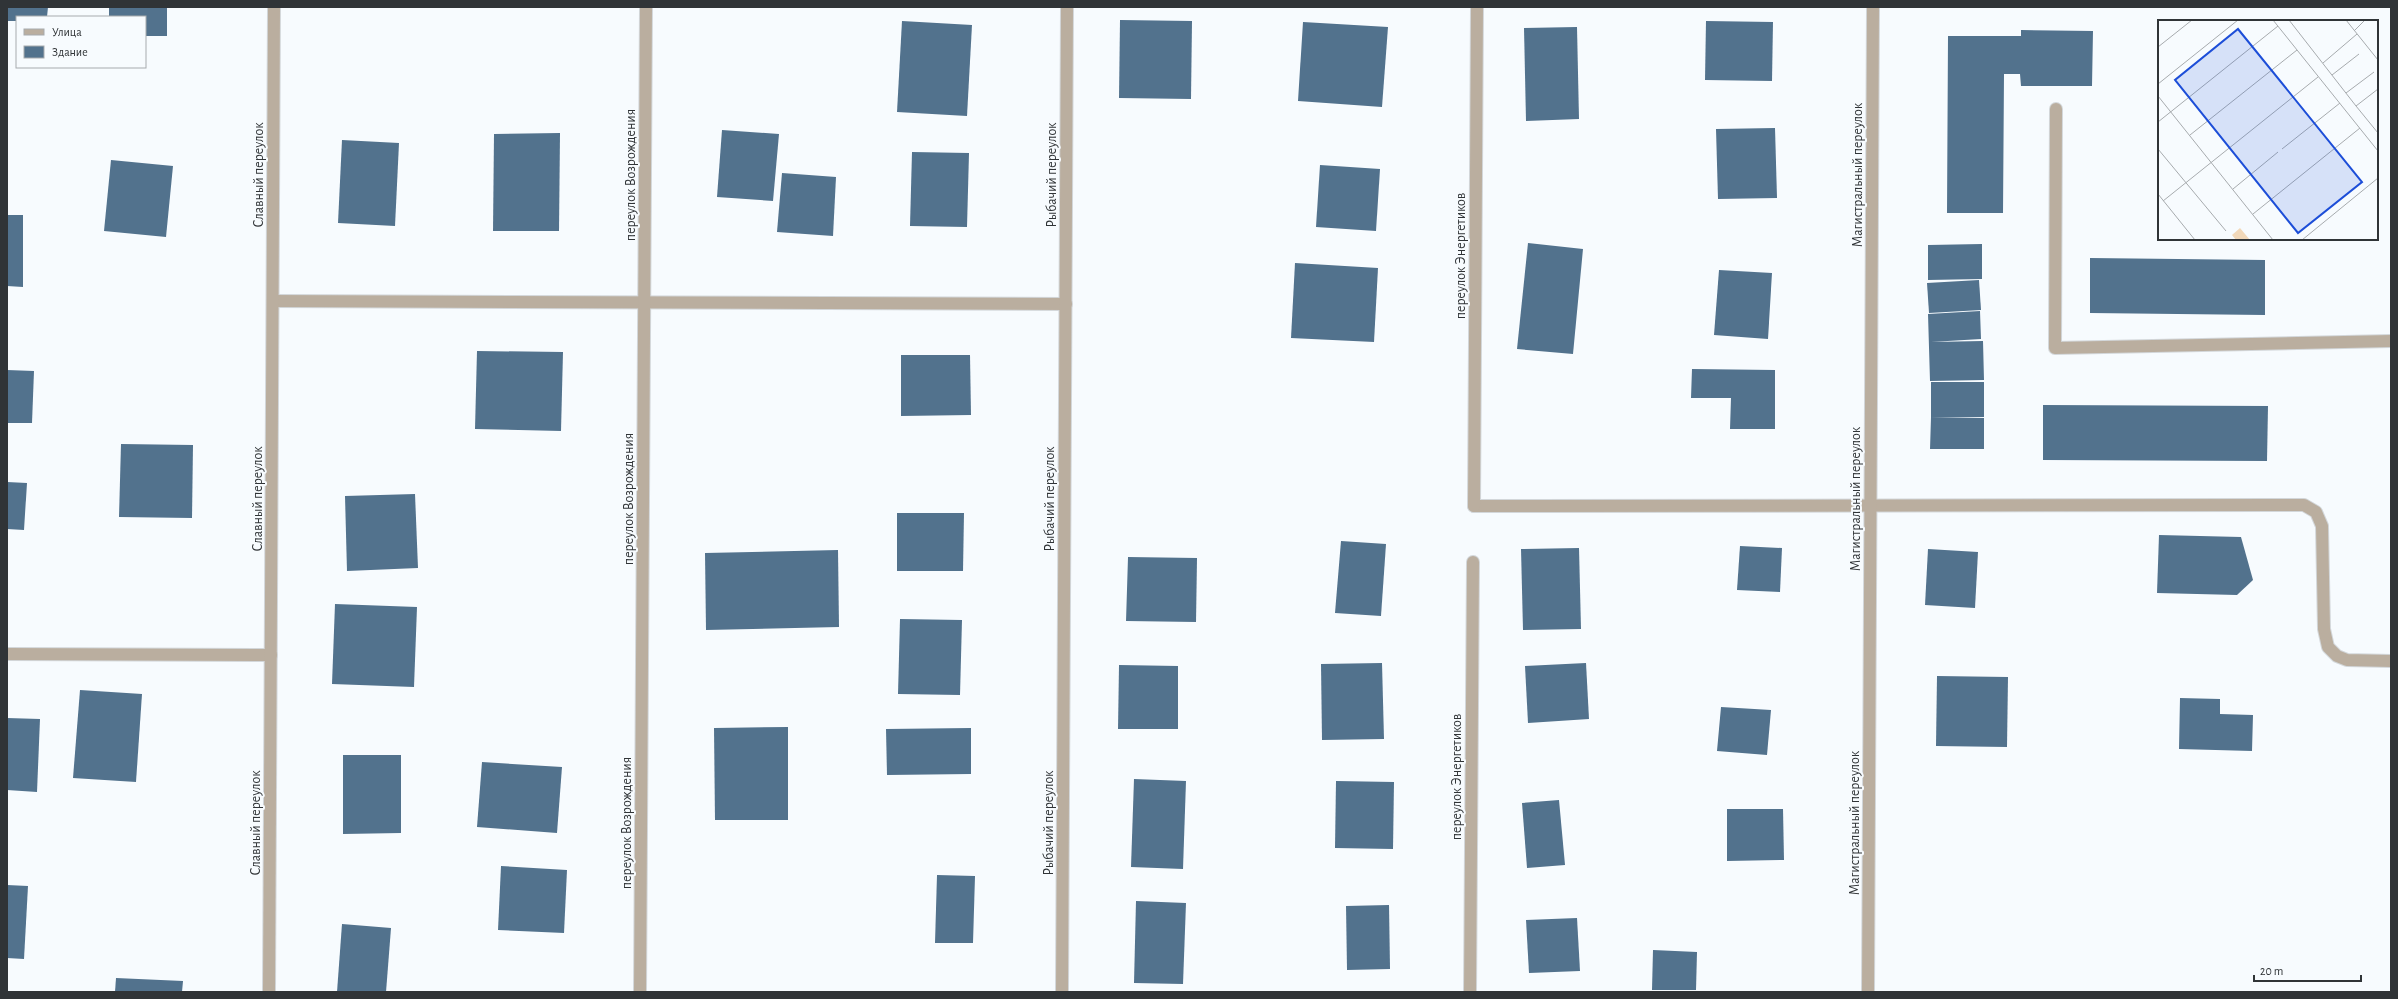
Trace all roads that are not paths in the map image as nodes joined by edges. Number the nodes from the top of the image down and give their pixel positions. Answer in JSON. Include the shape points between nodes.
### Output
{"nodes":[{"id":1,"x":274,"y":7,"type":"edge"},
{"id":2,"x":646,"y":7,"type":"edge"},
{"id":3,"x":1067,"y":7,"type":"edge"},
{"id":4,"x":1477,"y":7,"type":"edge"},
{"id":5,"x":1873,"y":7,"type":"edge"},
{"id":6,"x":2056,"y":109,"type":"dead end"},
{"id":7,"x":273,"y":302,"type":"junction"},
{"id":8,"x":644,"y":302,"type":"junction"},
{"id":9,"x":1066,"y":304,"type":"junction"},
{"id":10,"x":2391,"y":341,"type":"edge"},
{"id":11,"x":1870,"y":505,"type":"junction"},
{"id":12,"x":1473,"y":562,"type":"dead end"},
{"id":13,"x":7,"y":654,"type":"edge"},
{"id":14,"x":271,"y":655,"type":"junction"},
{"id":15,"x":2391,"y":661,"type":"edge"},
{"id":16,"x":269,"y":992,"type":"edge"},
{"id":17,"x":640,"y":992,"type":"edge"},
{"id":18,"x":1062,"y":992,"type":"edge"},
{"id":19,"x":1470,"y":992,"type":"edge"},
{"id":20,"x":1868,"y":992,"type":"edge"}],
"edges":[{"from":1,"to":7,"type":"street","name":"Славный переулок"},
{"from":2,"to":8,"type":"street","name":"переулок Возрождения"},
{"from":3,"to":9,"type":"street","name":"Рыбачий переулок"},
{"from":4,"to":11,"type":"street","name":"переулок Энергетиков","via":[[1474,506]]},
{"from":5,"to":11,"type":"street","name":"Магистральный переулок"},
{"from":6,"to":10,"type":"street","via":[[2055,348]]},
{"from":7,"to":8,"type":"street"},
{"from":7,"to":14,"type":"street","name":"Славный переулок"},
{"from":8,"to":9,"type":"street"},
{"from":8,"to":17,"type":"street","name":"переулок Возрождения"},
{"from":9,"to":18,"type":"street","name":"Рыбачий переулок"},
{"from":11,"to":15,"type":"street","via":[[2304,505],[2316,512],[2322,526],[2324,629],[2328,647],[2337,656],[2347,660]]},
{"from":11,"to":20,"type":"street","name":"Магистральный переулок"},
{"from":12,"to":19,"type":"street","name":"переулок Энергетиков"},
{"from":13,"to":14,"type":"street"},
{"from":14,"to":16,"type":"street","name":"Славный переулок"}]}
